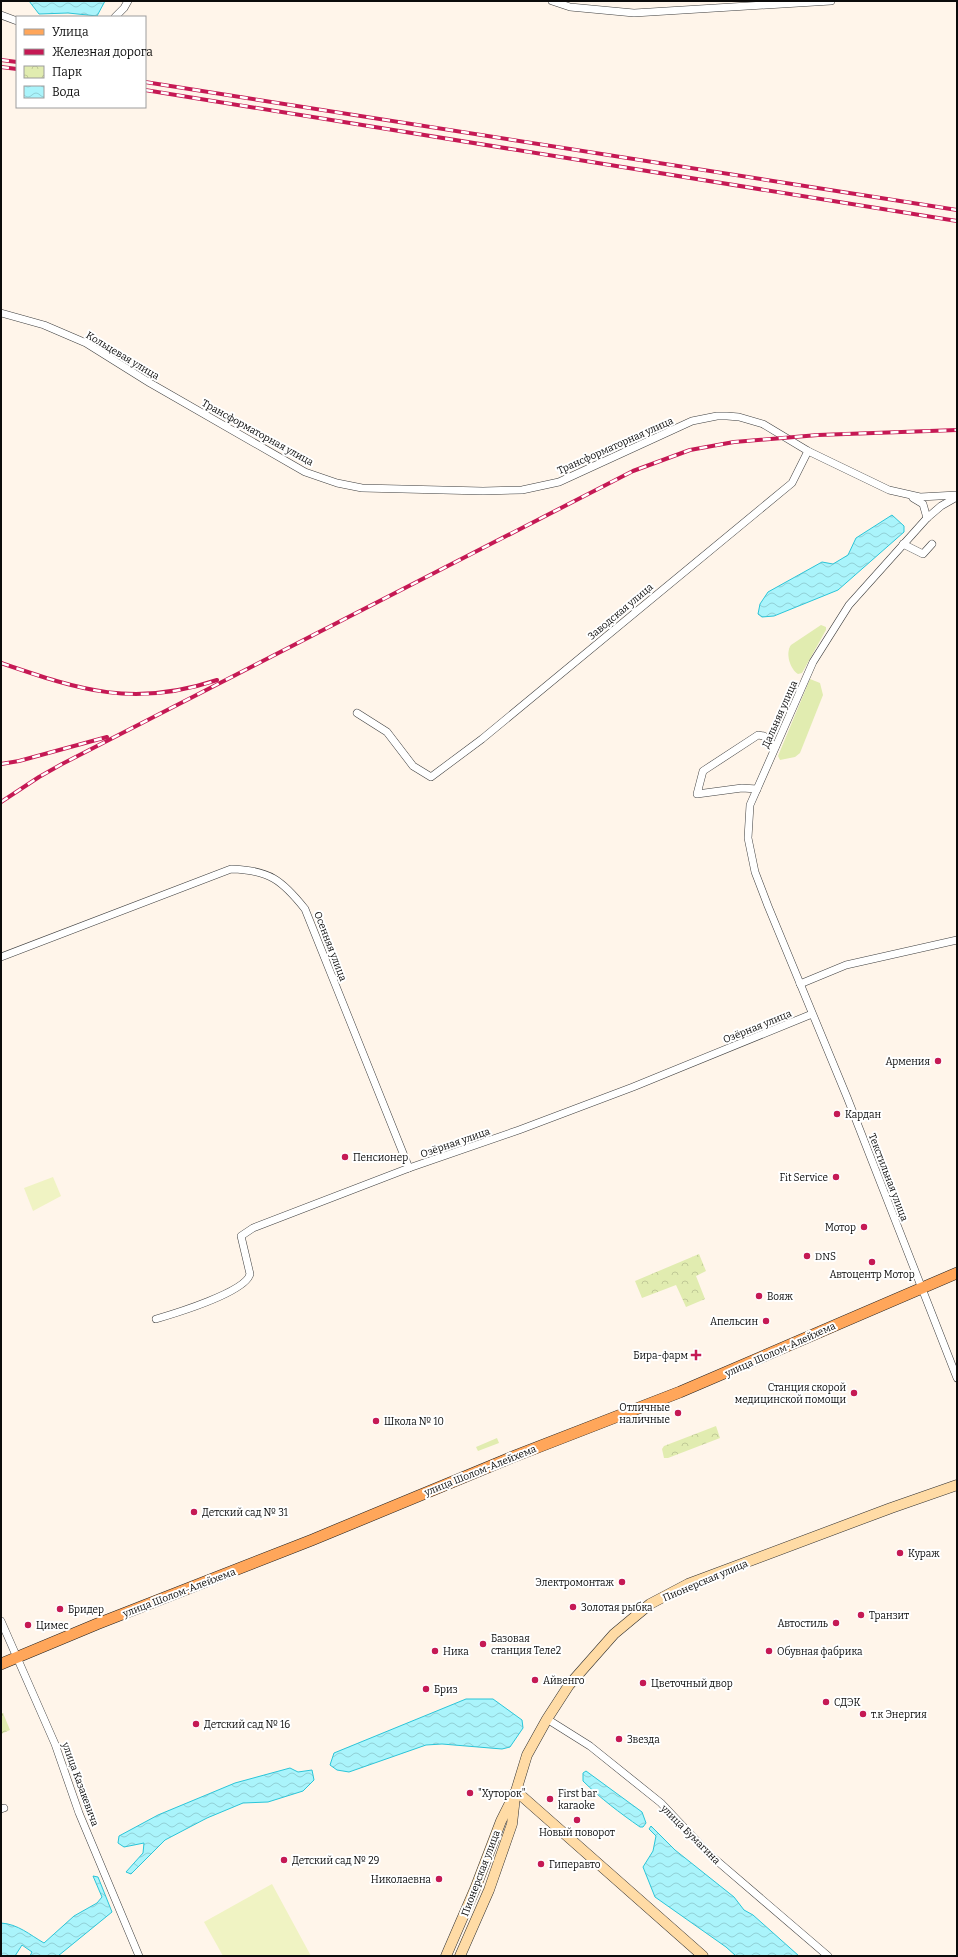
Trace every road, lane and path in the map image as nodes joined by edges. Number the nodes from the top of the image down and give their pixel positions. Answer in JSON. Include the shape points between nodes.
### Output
{"nodes":[{"id":1,"x":128,"y":1,"type":"edge"},
{"id":2,"x":552,"y":1,"type":"edge"},
{"id":3,"x":831,"y":1,"type":"edge"},
{"id":4,"x":1,"y":15,"type":"edge"},
{"id":5,"x":116,"y":16,"type":"edge"},
{"id":6,"x":16,"y":21,"type":"edge"},
{"id":7,"x":1,"y":313,"type":"edge"},
{"id":8,"x":187,"y":403,"type":"joint"},
{"id":9,"x":808,"y":451,"type":"junction"},
{"id":10,"x":911,"y":496,"type":"junction"},
{"id":11,"x":957,"y":496,"type":"edge"},
{"id":12,"x":927,"y":518,"type":"junction"},
{"id":13,"x":903,"y":544,"type":"junction"},
{"id":14,"x":932,"y":544,"type":"dead end"},
{"id":15,"x":357,"y":713,"type":"dead end"},
{"id":16,"x":775,"y":747,"type":"junction"},
{"id":17,"x":757,"y":789,"type":"junction"},
{"id":18,"x":957,"y":940,"type":"edge"},
{"id":19,"x":1,"y":957,"type":"edge"},
{"id":20,"x":800,"y":984,"type":"junction"},
{"id":21,"x":812,"y":1014,"type":"junction"},
{"id":22,"x":409,"y":1168,"type":"junction"},
{"id":23,"x":957,"y":1273,"type":"edge"},
{"id":24,"x":921,"y":1287,"type":"junction"},
{"id":25,"x":156,"y":1319,"type":"dead end"},
{"id":26,"x":957,"y":1378,"type":"edge"},
{"id":27,"x":957,"y":1485,"type":"edge"},
{"id":28,"x":1,"y":1621,"type":"edge"},
{"id":29,"x":17,"y":1657,"type":"junction"},
{"id":30,"x":1,"y":1664,"type":"edge"},
{"id":31,"x":547,"y":1719,"type":"junction"},
{"id":32,"x":516,"y":1791,"type":"junction"},
{"id":33,"x":139,"y":1956,"type":"edge"},
{"id":34,"x":446,"y":1956,"type":"edge"},
{"id":35,"x":460,"y":1956,"type":"edge"},
{"id":36,"x":703,"y":1956,"type":"edge"},
{"id":37,"x":828,"y":1956,"type":"edge"}],
"edges":[{"from":1,"to":5,"type":"street"},
{"from":2,"to":3,"type":"street","via":[[570,7],[634,13]]},
{"from":4,"to":6,"type":"street"},
{"from":7,"to":8,"type":"street","name":"Кольцевая улица","via":[[44,326],[86,343]]},
{"from":8,"to":9,"type":"street","name":"Трансформаторная улица","via":[[304,472],[362,488],[522,490],[559,482],[692,421],[717,416],[739,417],[763,424]]},
{"from":9,"to":10,"type":"street","name":"Трансформаторная улица","via":[[889,490]]},
{"from":9,"to":15,"type":"street","name":"Заводская улица","via":[[792,483],[482,739],[431,777],[413,766],[387,732]]},
{"from":10,"to":11,"type":"street","name":"Трансформаторная улица"},
{"from":10,"to":12,"type":"street","via":[[923,504]]},
{"from":11,"to":12,"type":"street","name":"Дальняя улица"},
{"from":12,"to":13,"type":"street","name":"Дальняя улица"},
{"from":13,"to":14,"type":"street","via":[[923,554]]},
{"from":13,"to":16,"type":"street","name":"Дальняя улица","via":[[849,605],[813,662]]},
{"from":16,"to":17,"type":"street","name":"Дальняя улица"},
{"from":16,"to":17,"type":"street","via":[[764,736],[758,735],[703,770],[697,794],[742,788]]},
{"from":17,"to":20,"type":"street","name":"Дальняя улица","via":[[750,805],[748,838],[755,872]]},
{"from":18,"to":20,"type":"street","via":[[846,965]]},
{"from":19,"to":22,"type":"street","name":"Осенняя улица","via":[[231,869],[248,870],[270,876],[289,888],[306,909]]},
{"from":20,"to":21,"type":"street","name":"Текстильная улица"},
{"from":21,"to":22,"type":"street","name":"Озёрная улица","via":[[633,1087]]},
{"from":21,"to":24,"type":"street","name":"Текстильная улица"},
{"from":22,"to":25,"type":"street","name":"Озёрная улица","via":[[246,1231],[241,1240],[250,1274],[247,1280],[230,1291],[185,1311]]},
{"from":23,"to":24,"type":"main road","name":"улица Шолом-Алейхема"},
{"from":24,"to":26,"type":"street","name":"Текстильная улица"},
{"from":24,"to":29,"type":"main road","name":"улица Шолом-Алейхема","via":[[751,1363]]},
{"from":27,"to":31,"type":"main road","name":"Пионерская улица","via":[[818,1535],[667,1594],[614,1634],[569,1685]]},
{"from":28,"to":29,"type":"street","name":"улица Казакевича"},
{"from":29,"to":30,"type":"main road","name":"улица Шолом-Алейхема"},
{"from":29,"to":33,"type":"street","name":"улица Казакевича","via":[[55,1744],[79,1813]]},
{"from":31,"to":32,"type":"main road","name":"Пионерская улица","via":[[527,1755]]},
{"from":31,"to":37,"type":"street","name":"улица Бумагина","via":[[590,1746],[661,1803],[709,1854]]},
{"from":32,"to":34,"type":"main road","name":"Пионерская улица","via":[[501,1821]]},
{"from":32,"to":35,"type":"main road","name":"Пионерская улица","via":[[512,1824],[489,1890]]},
{"from":32,"to":36,"type":"main road"}]}
